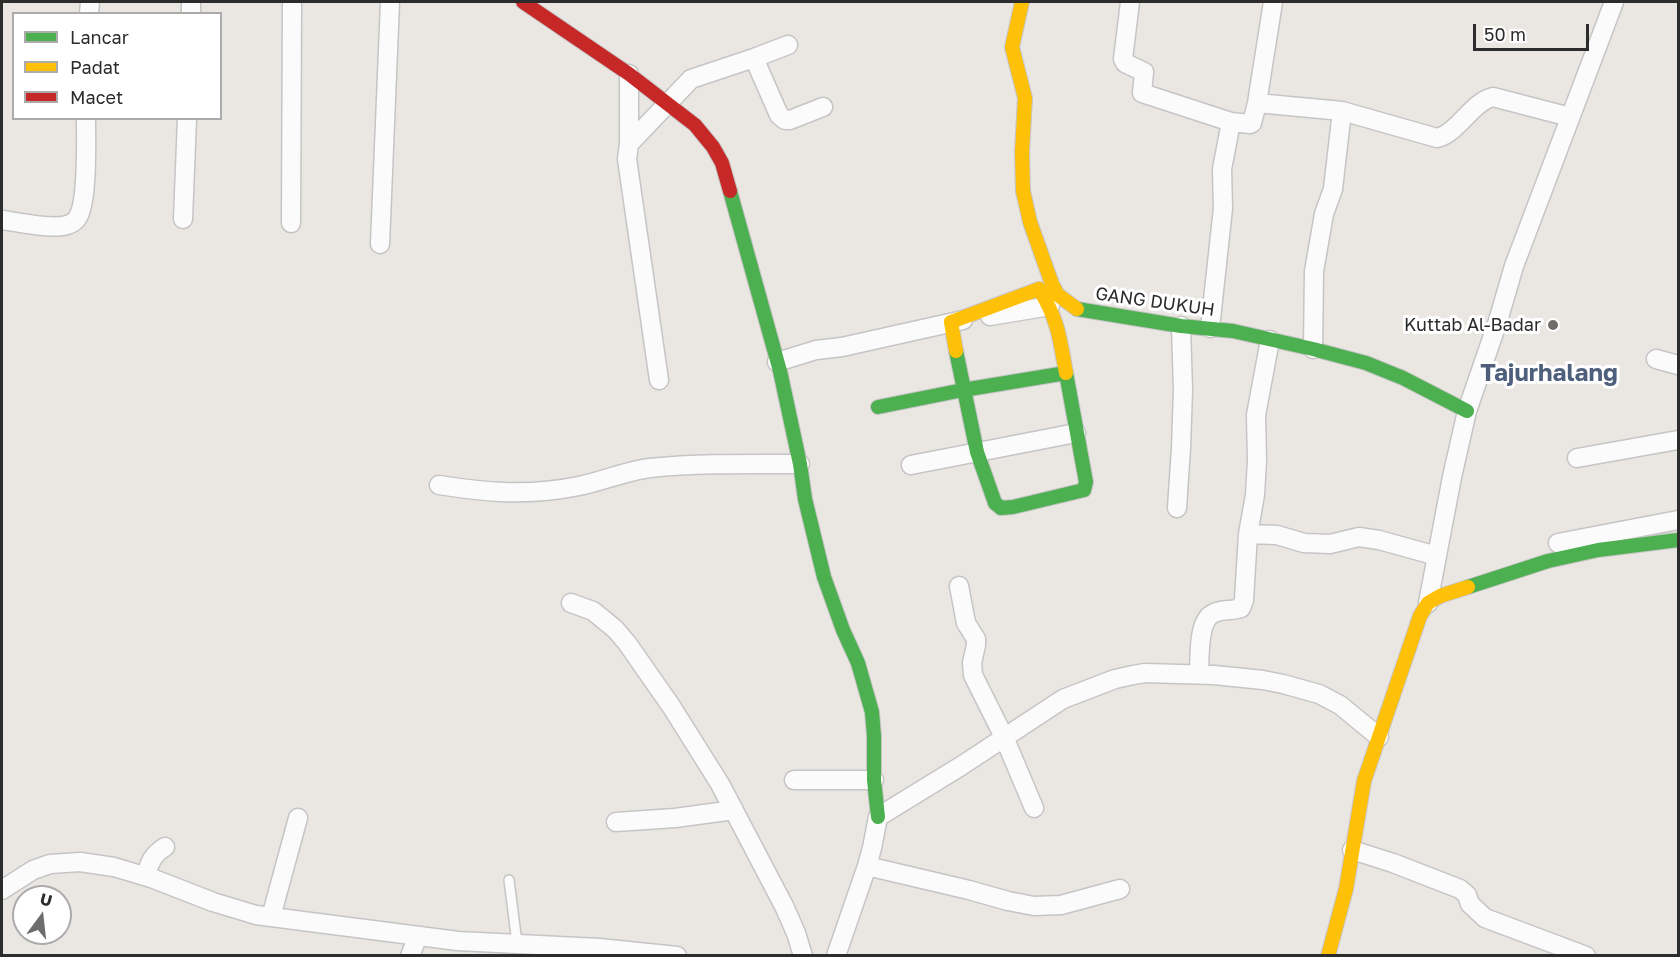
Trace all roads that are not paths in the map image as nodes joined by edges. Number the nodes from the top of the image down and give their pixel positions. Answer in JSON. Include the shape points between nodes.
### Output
{"nodes":[{"id":1,"x":292,"y":2,"type":"edge"},
{"id":2,"x":390,"y":2,"type":"edge"},
{"id":3,"x":523,"y":2,"type":"edge"},
{"id":4,"x":1022,"y":2,"type":"edge"},
{"id":5,"x":1130,"y":2,"type":"edge"},
{"id":6,"x":1273,"y":2,"type":"edge"},
{"id":7,"x":1614,"y":2,"type":"edge"},
{"id":8,"x":788,"y":45,"type":"dead end"},
{"id":9,"x":754,"y":58,"type":"junction"},
{"id":10,"x":628,"y":74,"type":"junction"},
{"id":11,"x":1257,"y":103,"type":"junction"},
{"id":12,"x":668,"y":104,"type":"junction"},
{"id":13,"x":823,"y":107,"type":"dead end"},
{"id":14,"x":1342,"y":111,"type":"junction"},
{"id":15,"x":1570,"y":117,"type":"junction"},
{"id":16,"x":86,"y":120,"type":"edge"},
{"id":17,"x":187,"y":120,"type":"edge"},
{"id":18,"x":1231,"y":122,"type":"junction"},
{"id":19,"x":629,"y":144,"type":"junction"},
{"id":20,"x":183,"y":219,"type":"dead end"},
{"id":21,"x":2,"y":220,"type":"edge"},
{"id":22,"x":291,"y":223,"type":"dead end"},
{"id":23,"x":380,"y":244,"type":"dead end"},
{"id":24,"x":1050,"y":306,"type":"joint"},
{"id":25,"x":951,"y":322,"type":"junction"},
{"id":26,"x":1181,"y":326,"type":"junction"},
{"id":27,"x":1210,"y":328,"type":"junction"},
{"id":28,"x":1270,"y":340,"type":"junction"},
{"id":29,"x":1313,"y":349,"type":"junction"},
{"id":30,"x":1656,"y":359,"type":"dead end"},
{"id":31,"x":1678,"y":365,"type":"edge"},
{"id":32,"x":779,"y":366,"type":"junction"},
{"id":33,"x":1066,"y":373,"type":"junction"},
{"id":34,"x":659,"y":380,"type":"dead end"},
{"id":35,"x":963,"y":390,"type":"junction"},
{"id":36,"x":878,"y":407,"type":"dead end"},
{"id":37,"x":1467,"y":411,"type":"junction"},
{"id":38,"x":1076,"y":433,"type":"junction"},
{"id":39,"x":1678,"y":440,"type":"edge"},
{"id":40,"x":977,"y":452,"type":"junction"},
{"id":41,"x":1577,"y":458,"type":"dead end"},
{"id":42,"x":800,"y":464,"type":"junction"},
{"id":43,"x":912,"y":465,"type":"dead end"},
{"id":44,"x":439,"y":486,"type":"dead end"},
{"id":45,"x":1177,"y":508,"type":"dead end"},
{"id":46,"x":1678,"y":520,"type":"edge"},
{"id":47,"x":1248,"y":534,"type":"junction"},
{"id":48,"x":1678,"y":540,"type":"edge"},
{"id":49,"x":1558,"y":543,"type":"dead end"},
{"id":50,"x":1595,"y":543,"type":"junction"},
{"id":51,"x":1437,"y":556,"type":"junction"},
{"id":52,"x":959,"y":586,"type":"dead end"},
{"id":53,"x":571,"y":603,"type":"dead end"},
{"id":54,"x":1428,"y":603,"type":"junction"},
{"id":55,"x":1199,"y":674,"type":"junction"},
{"id":56,"x":1004,"y":737,"type":"junction"},
{"id":57,"x":1379,"y":737,"type":"junction"},
{"id":58,"x":794,"y":780,"type":"dead end"},
{"id":59,"x":874,"y":780,"type":"junction"},
{"id":60,"x":1034,"y":808,"type":"dead end"},
{"id":61,"x":734,"y":810,"type":"junction"},
{"id":62,"x":878,"y":817,"type":"junction"},
{"id":63,"x":298,"y":818,"type":"dead end"},
{"id":64,"x":616,"y":822,"type":"dead end"},
{"id":65,"x":165,"y":847,"type":"dead end"},
{"id":66,"x":1352,"y":850,"type":"junction"},
{"id":67,"x":867,"y":866,"type":"junction"},
{"id":68,"x":146,"y":876,"type":"junction"},
{"id":69,"x":509,"y":880,"type":"dead end"},
{"id":70,"x":1120,"y":889,"type":"dead end"},
{"id":71,"x":2,"y":890,"type":"edge"},
{"id":72,"x":271,"y":917,"type":"junction"},
{"id":73,"x":418,"y":936,"type":"junction"},
{"id":74,"x":518,"y":943,"type":"junction"},
{"id":75,"x":634,"y":954,"type":"edge"},
{"id":76,"x":410,"y":956,"type":"edge"},
{"id":77,"x":677,"y":956,"type":"edge"},
{"id":78,"x":803,"y":956,"type":"edge"},
{"id":79,"x":836,"y":956,"type":"edge"},
{"id":80,"x":1328,"y":956,"type":"edge"},
{"id":81,"x":1586,"y":956,"type":"edge"}],
"edges":[{"from":1,"to":22,"type":"street"},
{"from":2,"to":23,"type":"street"},
{"from":3,"to":10,"type":"street"},
{"from":4,"to":26,"type":"street","name":"GANG DUKUH","via":[[1012,47],[1025,98],[1023,190],[1052,284],[1058,295],[1074,308]]},
{"from":5,"to":18,"type":"street","via":[[1123,59],[1145,74],[1142,93]]},
{"from":6,"to":11,"type":"street"},
{"from":7,"to":15,"type":"street"},
{"from":8,"to":9,"type":"street"},
{"from":9,"to":12,"type":"street","via":[[691,79]]},
{"from":9,"to":13,"type":"street","via":[[784,120]]},
{"from":10,"to":12,"type":"street"},
{"from":10,"to":19,"type":"street"},
{"from":11,"to":14,"type":"street"},
{"from":11,"to":18,"type":"street","via":[[1252,123]]},
{"from":12,"to":19,"type":"street"},
{"from":12,"to":32,"type":"street","via":[[695,125],[722,163]]},
{"from":14,"to":15,"type":"street","via":[[1437,138],[1493,97]]},
{"from":14,"to":29,"type":"street","via":[[1333,189],[1324,214],[1314,271]]},
{"from":15,"to":37,"type":"street","via":[[1514,266]]},
{"from":16,"to":21,"type":"street","via":[[82,208],[75,221],[57,227]]},
{"from":17,"to":20,"type":"street"},
{"from":18,"to":27,"type":"street","via":[[1222,169],[1223,208]]},
{"from":19,"to":34,"type":"street","via":[[627,159]]},
{"from":24,"to":25,"type":"street"},
{"from":24,"to":33,"type":"street","via":[[1059,330]]},
{"from":25,"to":32,"type":"street","via":[[816,350]]},
{"from":25,"to":35,"type":"street"},
{"from":26,"to":27,"type":"street","name":"GANG DUKUH"},
{"from":26,"to":45,"type":"street","via":[[1184,390]]},
{"from":27,"to":28,"type":"street","name":"GANG DUKUH"},
{"from":28,"to":29,"type":"street","name":"GANG DUKUH"},
{"from":28,"to":47,"type":"street","via":[[1256,416],[1256,495]]},
{"from":29,"to":37,"type":"street","name":"GANG DUKUH","via":[[1389,371]]},
{"from":30,"to":31,"type":"street"},
{"from":32,"to":42,"type":"street"},
{"from":33,"to":35,"type":"street"},
{"from":33,"to":38,"type":"street"},
{"from":35,"to":36,"type":"street"},
{"from":35,"to":40,"type":"street"},
{"from":37,"to":51,"type":"street"},
{"from":38,"to":40,"type":"street"},
{"from":38,"to":40,"type":"street","via":[[1086,482],[1084,490],[1013,507],[1001,508],[995,502]]},
{"from":39,"to":41,"type":"street"},
{"from":40,"to":43,"type":"street"},
{"from":42,"to":44,"type":"street","via":[[647,468],[537,493],[493,493]]},
{"from":42,"to":59,"type":"street","via":[[824,577],[858,663],[872,712]]},
{"from":46,"to":50,"type":"street"},
{"from":47,"to":51,"type":"street","via":[[1330,544],[1359,537]]},
{"from":47,"to":55,"type":"street","via":[[1243,604],[1239,609],[1215,612],[1206,619]]},
{"from":48,"to":50,"type":"street"},
{"from":49,"to":50,"type":"street"},
{"from":50,"to":54,"type":"street"},
{"from":51,"to":54,"type":"street"},
{"from":52,"to":56,"type":"street","via":[[966,623],[976,639],[973,675]]},
{"from":53,"to":61,"type":"street","via":[[603,618],[627,643],[677,715]]},
{"from":54,"to":57,"type":"street","via":[[1420,616]]},
{"from":55,"to":56,"type":"street","via":[[1145,673],[1115,679],[1063,699]]},
{"from":55,"to":57,"type":"street","via":[[1263,680],[1319,694],[1340,705]]},
{"from":56,"to":60,"type":"street"},
{"from":56,"to":62,"type":"street"},
{"from":57,"to":66,"type":"street","via":[[1364,781]]},
{"from":58,"to":59,"type":"street"},
{"from":59,"to":62,"type":"street"},
{"from":61,"to":64,"type":"street"},
{"from":61,"to":78,"type":"street","via":[[788,915]]},
{"from":62,"to":67,"type":"street"},
{"from":63,"to":72,"type":"street"},
{"from":65,"to":68,"type":"street","via":[[152,859]]},
{"from":66,"to":80,"type":"street"},
{"from":66,"to":81,"type":"street","via":[[1460,889],[1485,918]]},
{"from":67,"to":70,"type":"street","via":[[1034,906],[1062,905]]},
{"from":67,"to":79,"type":"street"},
{"from":68,"to":71,"type":"street","via":[[114,867],[64,862],[33,870]]},
{"from":68,"to":72,"type":"street","via":[[235,910]]},
{"from":69,"to":74,"type":"lane"},
{"from":72,"to":73,"type":"street"},
{"from":73,"to":74,"type":"street"},
{"from":73,"to":76,"type":"street"},
{"from":74,"to":75,"type":"street"},
{"from":75,"to":77,"type":"street"}]}
